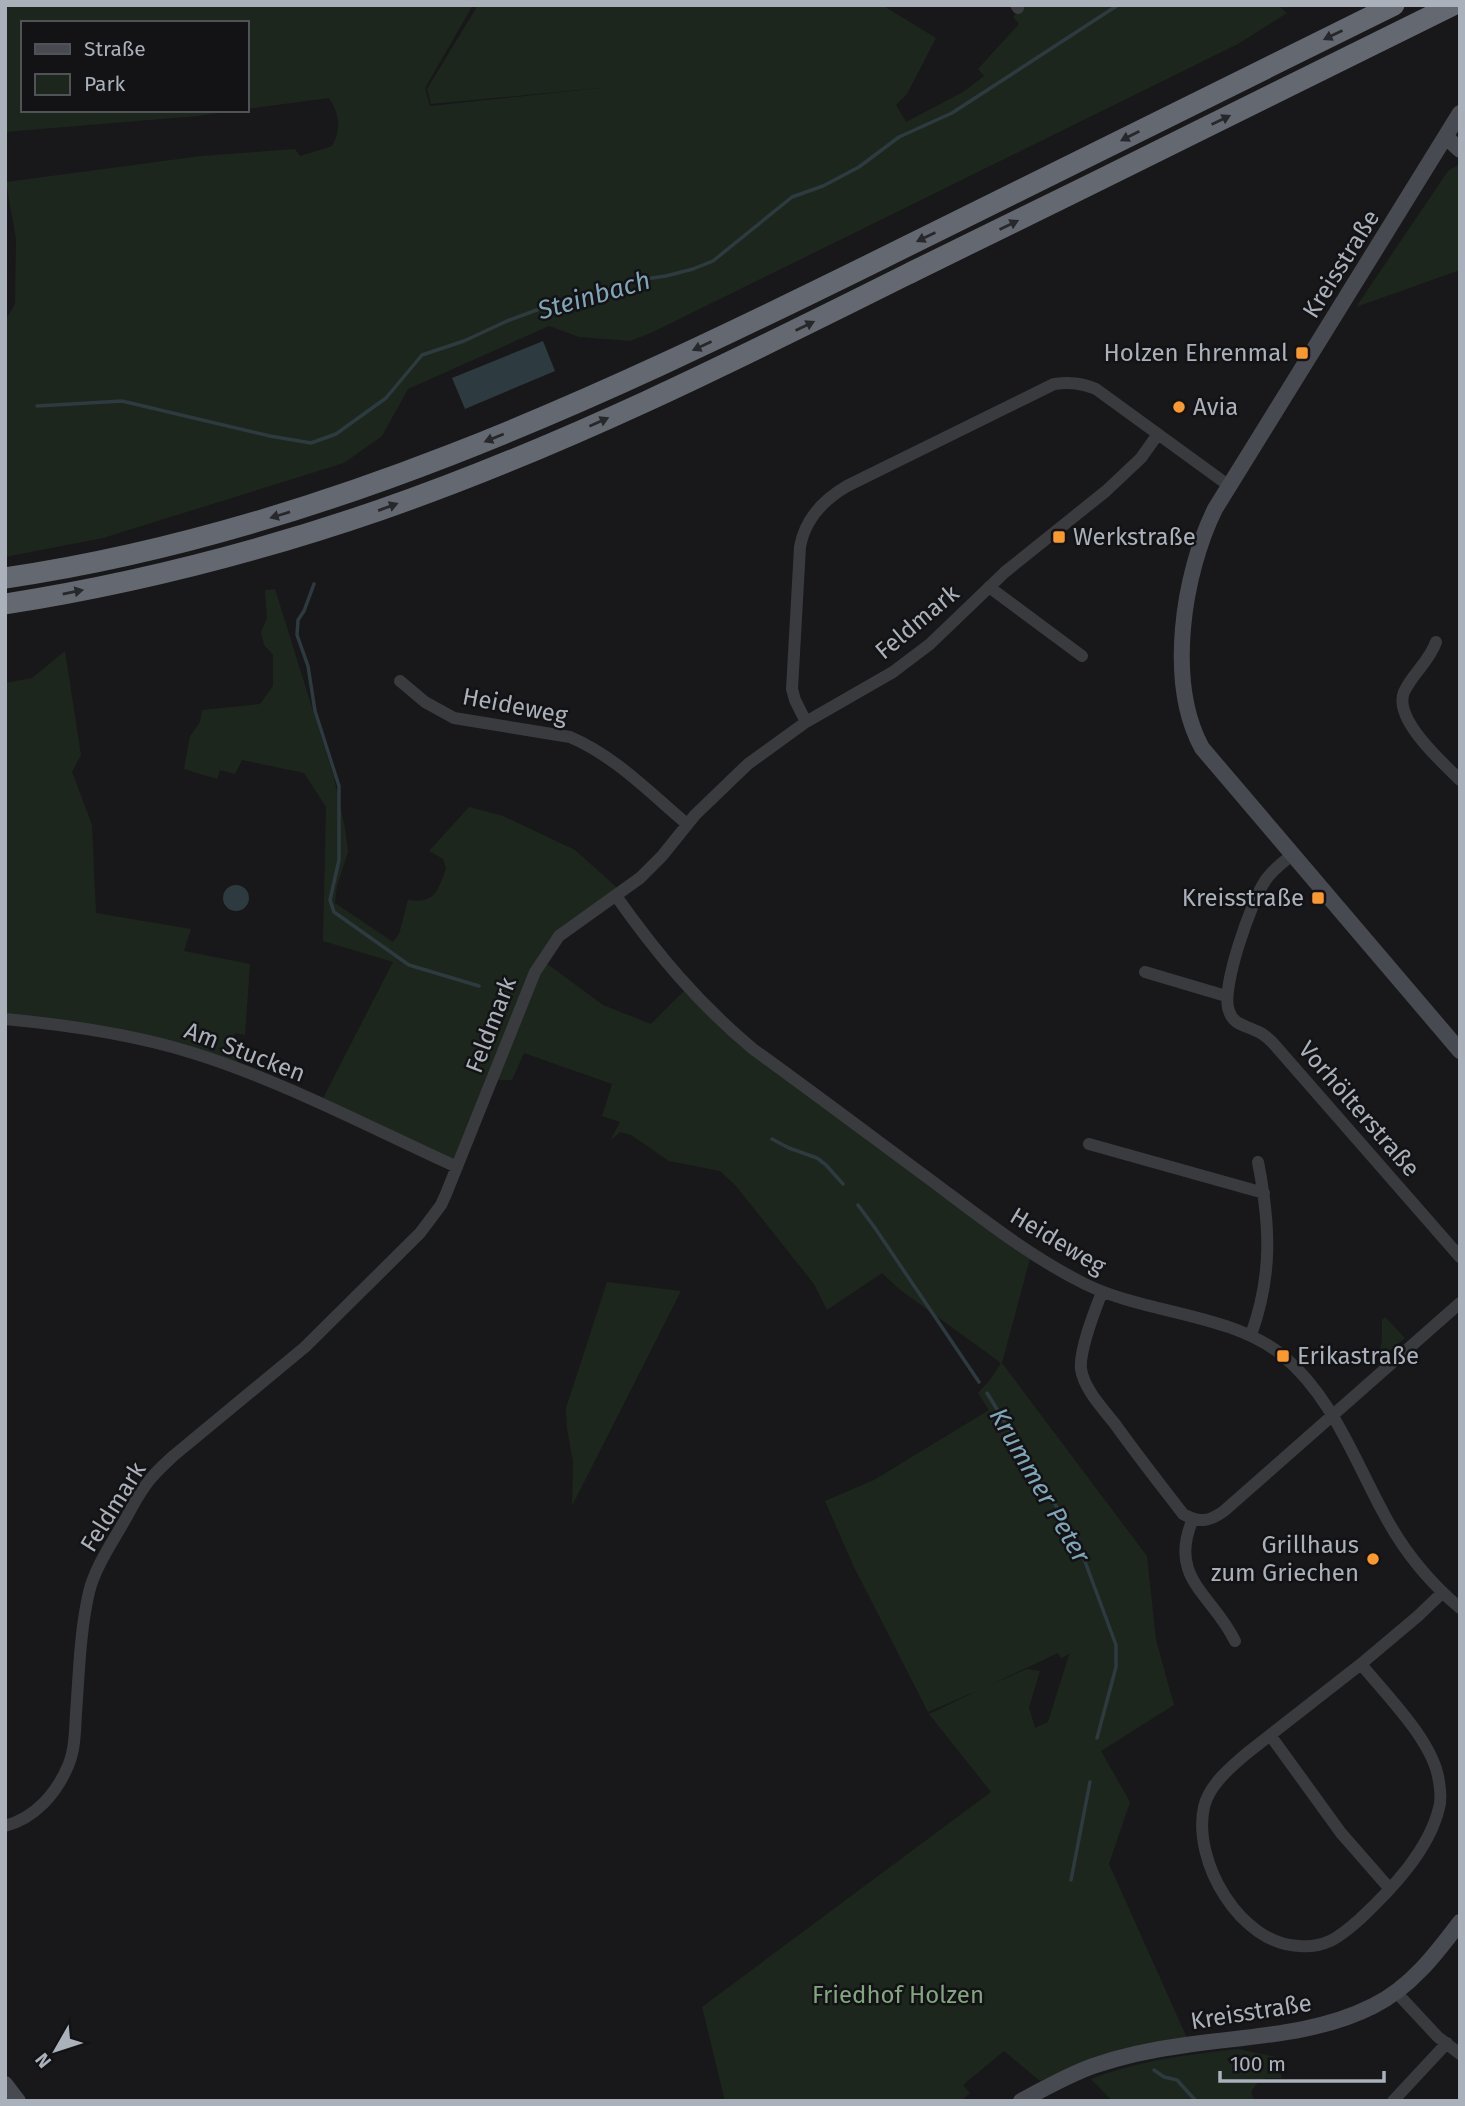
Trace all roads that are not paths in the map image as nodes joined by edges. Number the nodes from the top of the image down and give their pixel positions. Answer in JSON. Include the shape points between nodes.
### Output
{"nodes":[{"id":1,"x":1394,"y":5,"type":"edge"},
{"id":2,"x":1453,"y":5,"type":"edge"},
{"id":3,"x":1460,"y":113,"type":"edge"},
{"id":4,"x":1446,"y":137,"type":"junction"},
{"id":5,"x":1460,"y":150,"type":"edge"},
{"id":6,"x":1158,"y":434,"type":"junction"},
{"id":7,"x":1228,"y":485,"type":"junction"},
{"id":8,"x":5,"y":578,"type":"edge"},
{"id":9,"x":989,"y":587,"type":"junction"},
{"id":10,"x":5,"y":604,"type":"edge"},
{"id":11,"x":1436,"y":642,"type":"dead end"},
{"id":12,"x":1082,"y":656,"type":"dead end"},
{"id":13,"x":400,"y":681,"type":"dead end"},
{"id":14,"x":806,"y":722,"type":"junction"},
{"id":15,"x":1460,"y":780,"type":"edge"},
{"id":16,"x":687,"y":824,"type":"junction"},
{"id":17,"x":1292,"y":855,"type":"junction"},
{"id":18,"x":616,"y":897,"type":"junction"},
{"id":19,"x":1145,"y":972,"type":"dead end"},
{"id":20,"x":1226,"y":996,"type":"junction"},
{"id":21,"x":5,"y":1019,"type":"edge"},
{"id":22,"x":1460,"y":1051,"type":"edge"},
{"id":23,"x":1089,"y":1144,"type":"dead end"},
{"id":24,"x":1258,"y":1162,"type":"dead end"},
{"id":25,"x":457,"y":1167,"type":"junction"},
{"id":26,"x":1264,"y":1193,"type":"junction"},
{"id":27,"x":1460,"y":1257,"type":"edge"},
{"id":28,"x":1102,"y":1292,"type":"junction"},
{"id":29,"x":1460,"y":1303,"type":"edge"},
{"id":30,"x":1251,"y":1335,"type":"junction"},
{"id":31,"x":1332,"y":1416,"type":"junction"},
{"id":32,"x":1193,"y":1519,"type":"junction"},
{"id":33,"x":1442,"y":1593,"type":"junction"},
{"id":34,"x":1460,"y":1608,"type":"edge"},
{"id":35,"x":1235,"y":1641,"type":"dead end"},
{"id":36,"x":1361,"y":1664,"type":"junction"},
{"id":37,"x":1270,"y":1735,"type":"junction"},
{"id":38,"x":5,"y":1826,"type":"edge"},
{"id":39,"x":1390,"y":1889,"type":"junction"},
{"id":40,"x":1460,"y":1922,"type":"edge"},
{"id":41,"x":1395,"y":1991,"type":"junction"},
{"id":42,"x":1447,"y":2043,"type":"junction"},
{"id":43,"x":1460,"y":2054,"type":"edge"},
{"id":44,"x":5,"y":2084,"type":"edge"},
{"id":45,"x":18,"y":2101,"type":"edge"},
{"id":46,"x":1021,"y":2101,"type":"edge"},
{"id":47,"x":1394,"y":2101,"type":"edge"}],
"edges":[{"from":1,"to":8,"type":"highway","one_way":true,"via":[[764,317],[553,414],[314,505],[146,551]]},
{"from":10,"to":2,"type":"highway","one_way":true,"via":[[125,582],[251,551],[479,473],[775,340]]},
{"from":3,"to":4,"type":"main road","name":"Kreisstraße"},
{"from":4,"to":5,"type":"main road"},
{"from":4,"to":7,"type":"main road","name":"Kreisstraße"},
{"from":6,"to":7,"type":"street"},
{"from":6,"to":9,"type":"street","name":"Feldmark","via":[[1141,458],[1106,491]]},
{"from":6,"to":14,"type":"street","via":[[1096,389],[1083,383],[1054,384],[834,494],[806,526],[800,547],[792,689]]},
{"from":7,"to":17,"type":"main road","name":"Kreisstraße","via":[[1205,530],[1193,568],[1182,660],[1190,721],[1202,748]]},
{"from":9,"to":12,"type":"street"},
{"from":9,"to":14,"type":"street","name":"Feldmark","via":[[911,659]]},
{"from":11,"to":15,"type":"street","via":[[1432,655],[1403,694],[1402,703],[1409,723]]},
{"from":13,"to":16,"type":"street","name":"Heideweg","via":[[454,718],[584,743],[614,762]]},
{"from":14,"to":16,"type":"street","name":"Feldmark","via":[[748,764]]},
{"from":16,"to":18,"type":"street","name":"Feldmark","via":[[662,856]]},
{"from":17,"to":20,"type":"street","via":[[1275,868],[1252,905]]},
{"from":17,"to":22,"type":"main road","name":"Kreisstraße"},
{"from":18,"to":25,"type":"street","name":"Feldmark","via":[[569,927],[542,960]]},
{"from":18,"to":28,"type":"street","name":"Heideweg","via":[[688,988],[753,1049],[1031,1255]]},
{"from":19,"to":20,"type":"street"},
{"from":20,"to":27,"type":"street","name":"Vorhölterstraße","via":[[1234,1020],[1272,1042]]},
{"from":21,"to":25,"type":"street","name":"Am Stucken","via":[[109,1033],[194,1053],[270,1081]]},
{"from":23,"to":26,"type":"street"},
{"from":24,"to":26,"type":"street"},
{"from":25,"to":38,"type":"street","name":"Feldmark","via":[[441,1205],[420,1233],[305,1348],[153,1475],[141,1492],[90,1590],[68,1766],[55,1790],[32,1815]]},
{"from":26,"to":30,"type":"street","via":[[1268,1254]]},
{"from":28,"to":30,"type":"street","name":"Heideweg"},
{"from":28,"to":32,"type":"street","via":[[1084,1349],[1081,1368],[1086,1384],[1149,1470]]},
{"from":29,"to":31,"type":"street"},
{"from":30,"to":31,"type":"street","name":"Heideweg","via":[[1301,1372]]},
{"from":31,"to":32,"type":"street","via":[[1214,1518]]},
{"from":31,"to":33,"type":"street","name":"Heideweg","via":[[1397,1537]]},
{"from":32,"to":35,"type":"street","via":[[1184,1555],[1188,1568],[1194,1584]]},
{"from":33,"to":34,"type":"street","name":"Heideweg"},
{"from":33,"to":36,"type":"street"},
{"from":36,"to":37,"type":"street"},
{"from":36,"to":39,"type":"street","via":[[1424,1742],[1438,1777],[1440,1806],[1434,1824],[1416,1857]]},
{"from":37,"to":39,"type":"street","via":[[1341,1833]]},
{"from":37,"to":39,"type":"street","via":[[1217,1782],[1204,1806],[1207,1854],[1229,1901],[1262,1934],[1278,1942],[1312,1946],[1346,1931]]},
{"from":40,"to":41,"type":"main road","name":"Kreisstraße","via":[[1432,1958]]},
{"from":41,"to":42,"type":"street"},
{"from":41,"to":46,"type":"main road","name":"Kreisstraße","via":[[1373,2007],[1314,2027],[1184,2045],[1094,2066]]},
{"from":42,"to":43,"type":"street"},
{"from":42,"to":47,"type":"street"},
{"from":44,"to":45,"type":"main road"}]}
